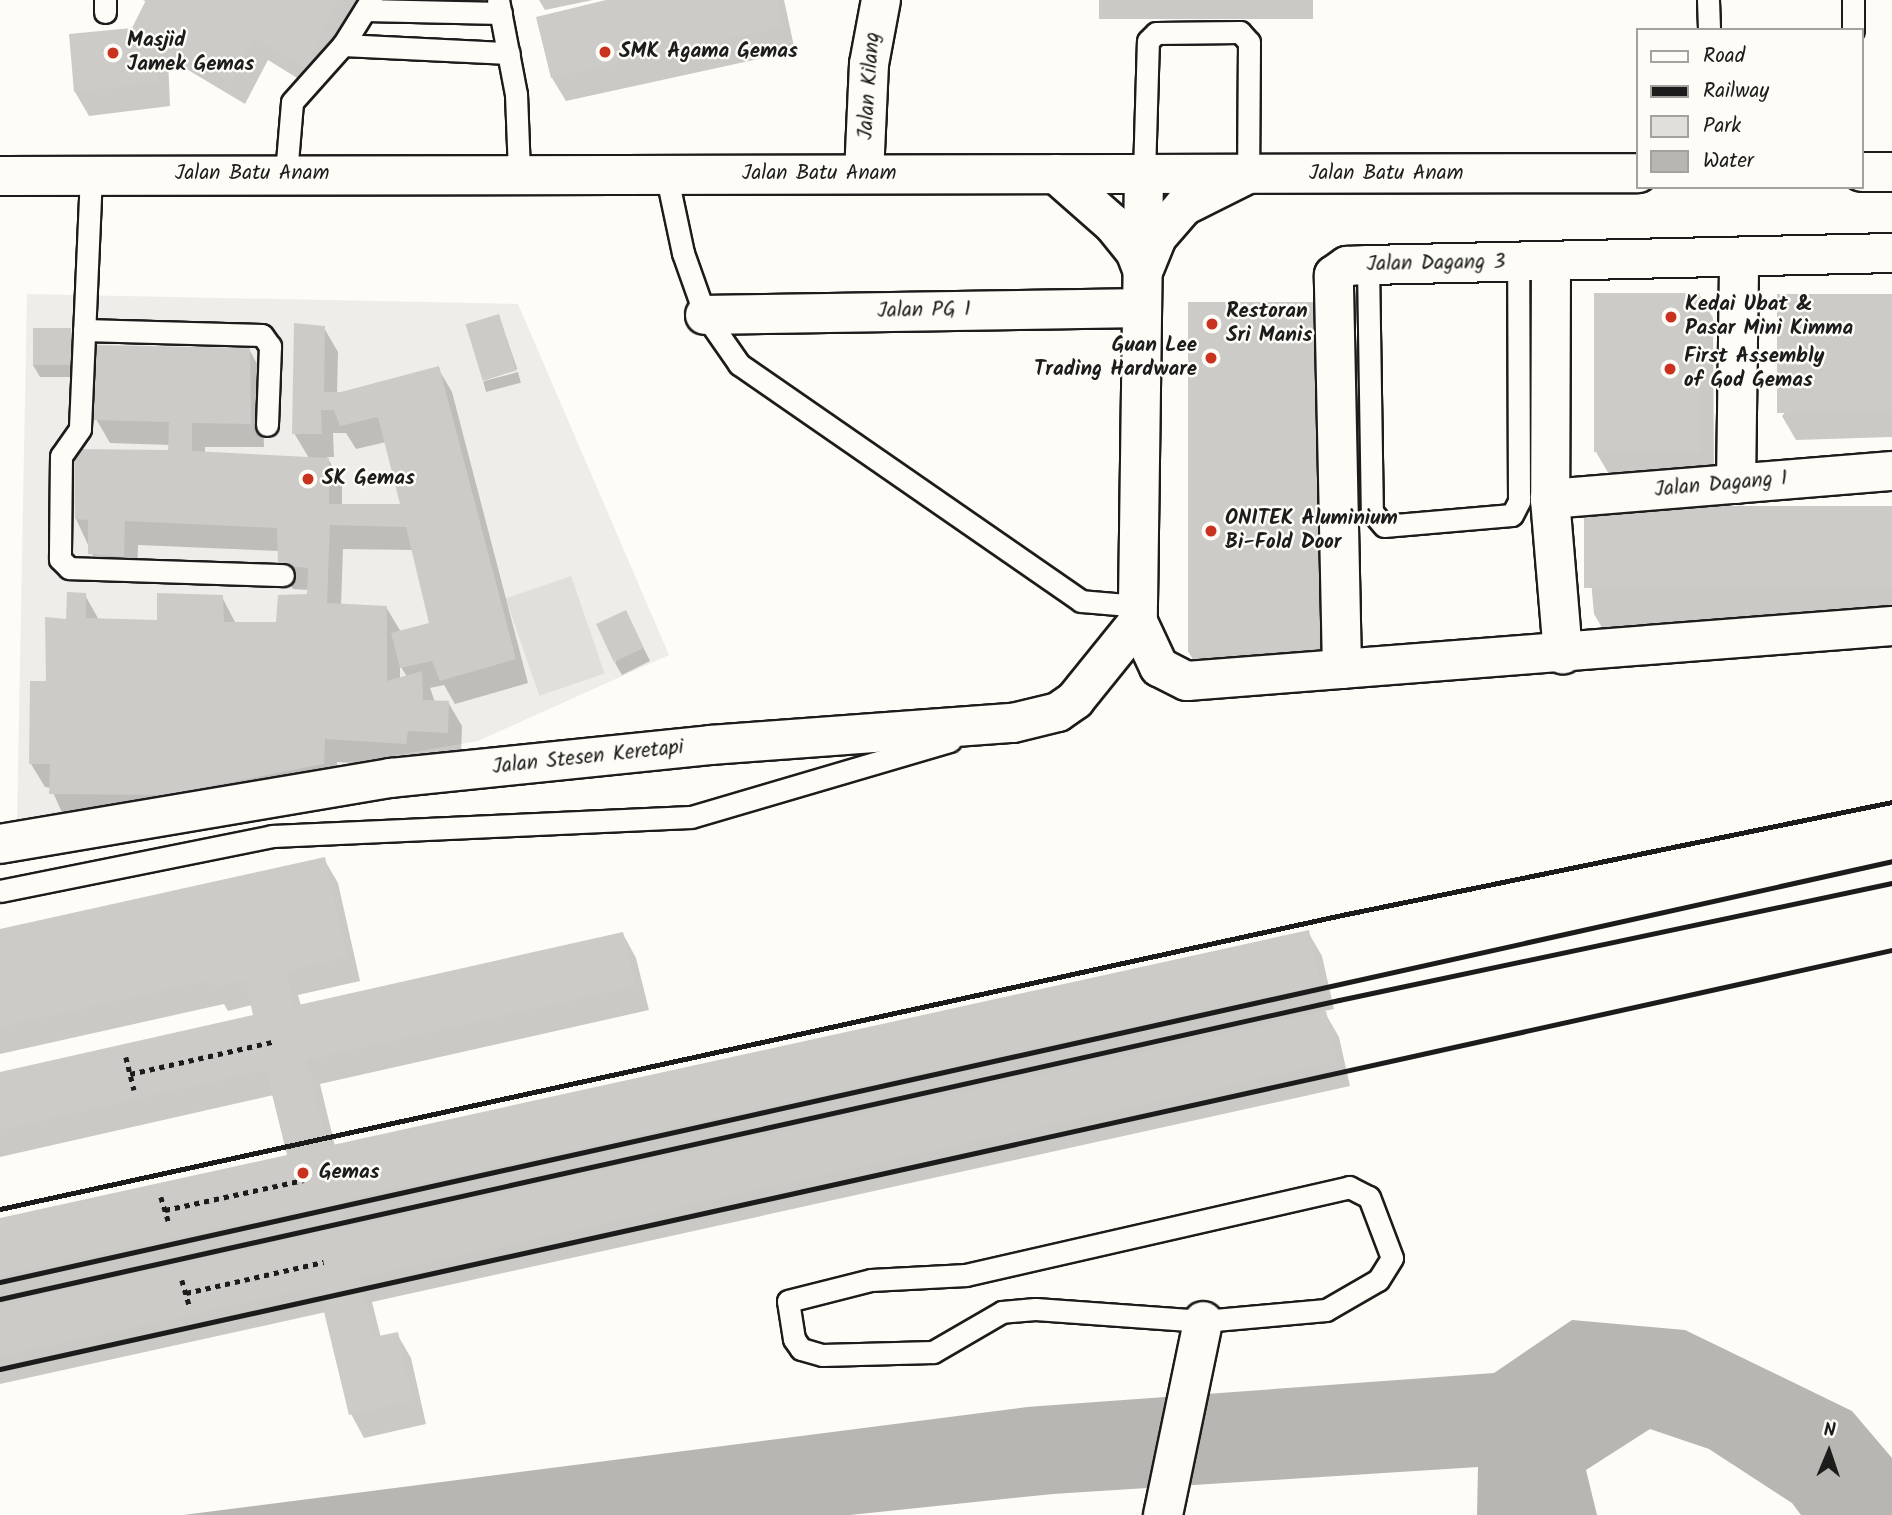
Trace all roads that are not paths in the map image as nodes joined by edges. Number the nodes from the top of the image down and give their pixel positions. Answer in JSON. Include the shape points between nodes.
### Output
{"nodes":[{"id":1,"x":881,"y":0,"type":"edge"},
{"id":2,"x":1708,"y":0,"type":"edge"},
{"id":3,"x":1853,"y":0,"type":"edge"},
{"id":4,"x":368,"y":5,"type":"edge"},
{"id":5,"x":499,"y":6,"type":"edge"},
{"id":6,"x":1709,"y":28,"type":"edge"},
{"id":7,"x":1853,"y":28,"type":"edge"},
{"id":8,"x":344,"y":45,"type":"junction"},
{"id":9,"x":509,"y":53,"type":"junction"},
{"id":10,"x":519,"y":172,"type":"junction"},
{"id":11,"x":1864,"y":172,"type":"edge"},
{"id":12,"x":1892,"y":172,"type":"edge"},
{"id":13,"x":666,"y":173,"type":"junction"},
{"id":14,"x":1636,"y":173,"type":"edge"},
{"id":15,"x":286,"y":174,"type":"junction"},
{"id":16,"x":864,"y":174,"type":"junction"},
{"id":17,"x":1056,"y":174,"type":"junction"},
{"id":18,"x":1144,"y":174,"type":"junction"},
{"id":19,"x":1248,"y":174,"type":"junction"},
{"id":20,"x":91,"y":175,"type":"junction"},
{"id":21,"x":0,"y":176,"type":"edge"},
{"id":22,"x":1892,"y":253,"type":"edge"},
{"id":23,"x":1739,"y":257,"type":"junction"},
{"id":24,"x":1534,"y":262,"type":"junction"},
{"id":25,"x":1368,"y":265,"type":"junction"},
{"id":26,"x":1142,"y":290,"type":"junction"},
{"id":27,"x":705,"y":315,"type":"junction"},
{"id":28,"x":84,"y":330,"type":"junction"},
{"id":29,"x":267,"y":425,"type":"dead end"},
{"id":30,"x":1892,"y":471,"type":"edge"},
{"id":31,"x":1736,"y":484,"type":"junction"},
{"id":32,"x":1550,"y":499,"type":"junction"},
{"id":33,"x":283,"y":575,"type":"dead end"},
{"id":34,"x":1138,"y":614,"type":"junction"},
{"id":35,"x":1892,"y":626,"type":"edge"},
{"id":36,"x":1563,"y":654,"type":"junction"},
{"id":37,"x":1342,"y":669,"type":"junction"},
{"id":38,"x":1013,"y":723,"type":"junction"},
{"id":39,"x":0,"y":844,"type":"edge"},
{"id":40,"x":0,"y":891,"type":"edge"},
{"id":41,"x":1201,"y":1339,"type":"junction"},
{"id":42,"x":1166,"y":1505,"type":"edge"}],
"edges":[{"from":1,"to":16,"type":"main road","name":"Jalan Kilang","via":[[869,64]]},
{"from":2,"to":6,"type":"lane"},
{"from":3,"to":7,"type":"lane"},
{"from":4,"to":5,"type":"lane"},
{"from":4,"to":8,"type":"lane"},
{"from":5,"to":9,"type":"lane"},
{"from":8,"to":9,"type":"lane"},
{"from":8,"to":15,"type":"lane","via":[[292,102]]},
{"from":9,"to":10,"type":"lane","via":[[516,94]]},
{"from":10,"to":13,"type":"main road","name":"Jalan Batu Anam"},
{"from":10,"to":15,"type":"main road","name":"Jalan Batu Anam"},
{"from":11,"to":12,"type":"main road"},
{"from":13,"to":16,"type":"main road","name":"Jalan Batu Anam"},
{"from":13,"to":27,"type":"lane","via":[[683,253]]},
{"from":14,"to":19,"type":"main road","name":"Jalan Batu Anam"},
{"from":15,"to":20,"type":"main road","name":"Jalan Batu Anam"},
{"from":16,"to":17,"type":"main road","name":"Jalan Batu Anam"},
{"from":17,"to":18,"type":"main road","name":"Jalan Batu Anam"},
{"from":17,"to":26,"type":"main road","via":[[1113,224],[1135,251]]},
{"from":18,"to":19,"type":"main road","name":"Jalan Batu Anam"},
{"from":18,"to":19,"type":"lane","via":[[1148,41],[1156,33],[1240,32],[1249,42]]},
{"from":18,"to":26,"type":"main road"},
{"from":19,"to":26,"type":"main road","via":[[1184,206],[1157,237]]},
{"from":20,"to":21,"type":"main road","name":"Jalan Batu Anam"},
{"from":20,"to":28,"type":"lane"},
{"from":22,"to":23,"type":"main road","name":"Jalan Dagang 3"},
{"from":23,"to":24,"type":"main road","name":"Jalan Dagang 3"},
{"from":23,"to":31,"type":"main road"},
{"from":24,"to":25,"type":"main road","name":"Jalan Dagang 3"},
{"from":24,"to":25,"type":"lane","via":[[1519,501],[1512,515],[1384,526],[1372,512]]},
{"from":24,"to":32,"type":"main road"},
{"from":25,"to":37,"type":"main road","name":"Jalan Dagang 3","via":[[1346,266],[1335,275]]},
{"from":26,"to":27,"type":"main road","name":"Jalan PG 1"},
{"from":26,"to":34,"type":"main road"},
{"from":27,"to":34,"type":"lane","via":[[739,364],[1081,601]]},
{"from":28,"to":29,"type":"lane","via":[[262,335],[270,346]]},
{"from":28,"to":33,"type":"lane","via":[[80,429],[61,456],[63,565]]},
{"from":30,"to":31,"type":"main road","name":"Jalan Dagang 1"},
{"from":31,"to":32,"type":"main road","name":"Jalan Dagang 1"},
{"from":32,"to":36,"type":"main road"},
{"from":34,"to":37,"type":"main road","via":[[1159,667],[1186,681]]},
{"from":34,"to":38,"type":"main road","name":"Jalan Stesen Keretapi","via":[[1075,700],[1058,712]]},
{"from":35,"to":36,"type":"main road"},
{"from":36,"to":37,"type":"main road"},
{"from":38,"to":39,"type":"main road","name":"Jalan Stesen Keretapi","via":[[710,745],[391,778]]},
{"from":38,"to":40,"type":"lane","via":[[691,817],[272,836]]},
{"from":41,"to":41,"type":"lane","via":[[1035,1309],[1002,1312],[933,1352],[822,1355],[801,1349],[794,1339],[788,1301],[871,1280],[966,1275],[1349,1188],[1369,1197],[1392,1258],[1378,1279],[1326,1310]]},
{"from":41,"to":42,"type":"main road"}]}
